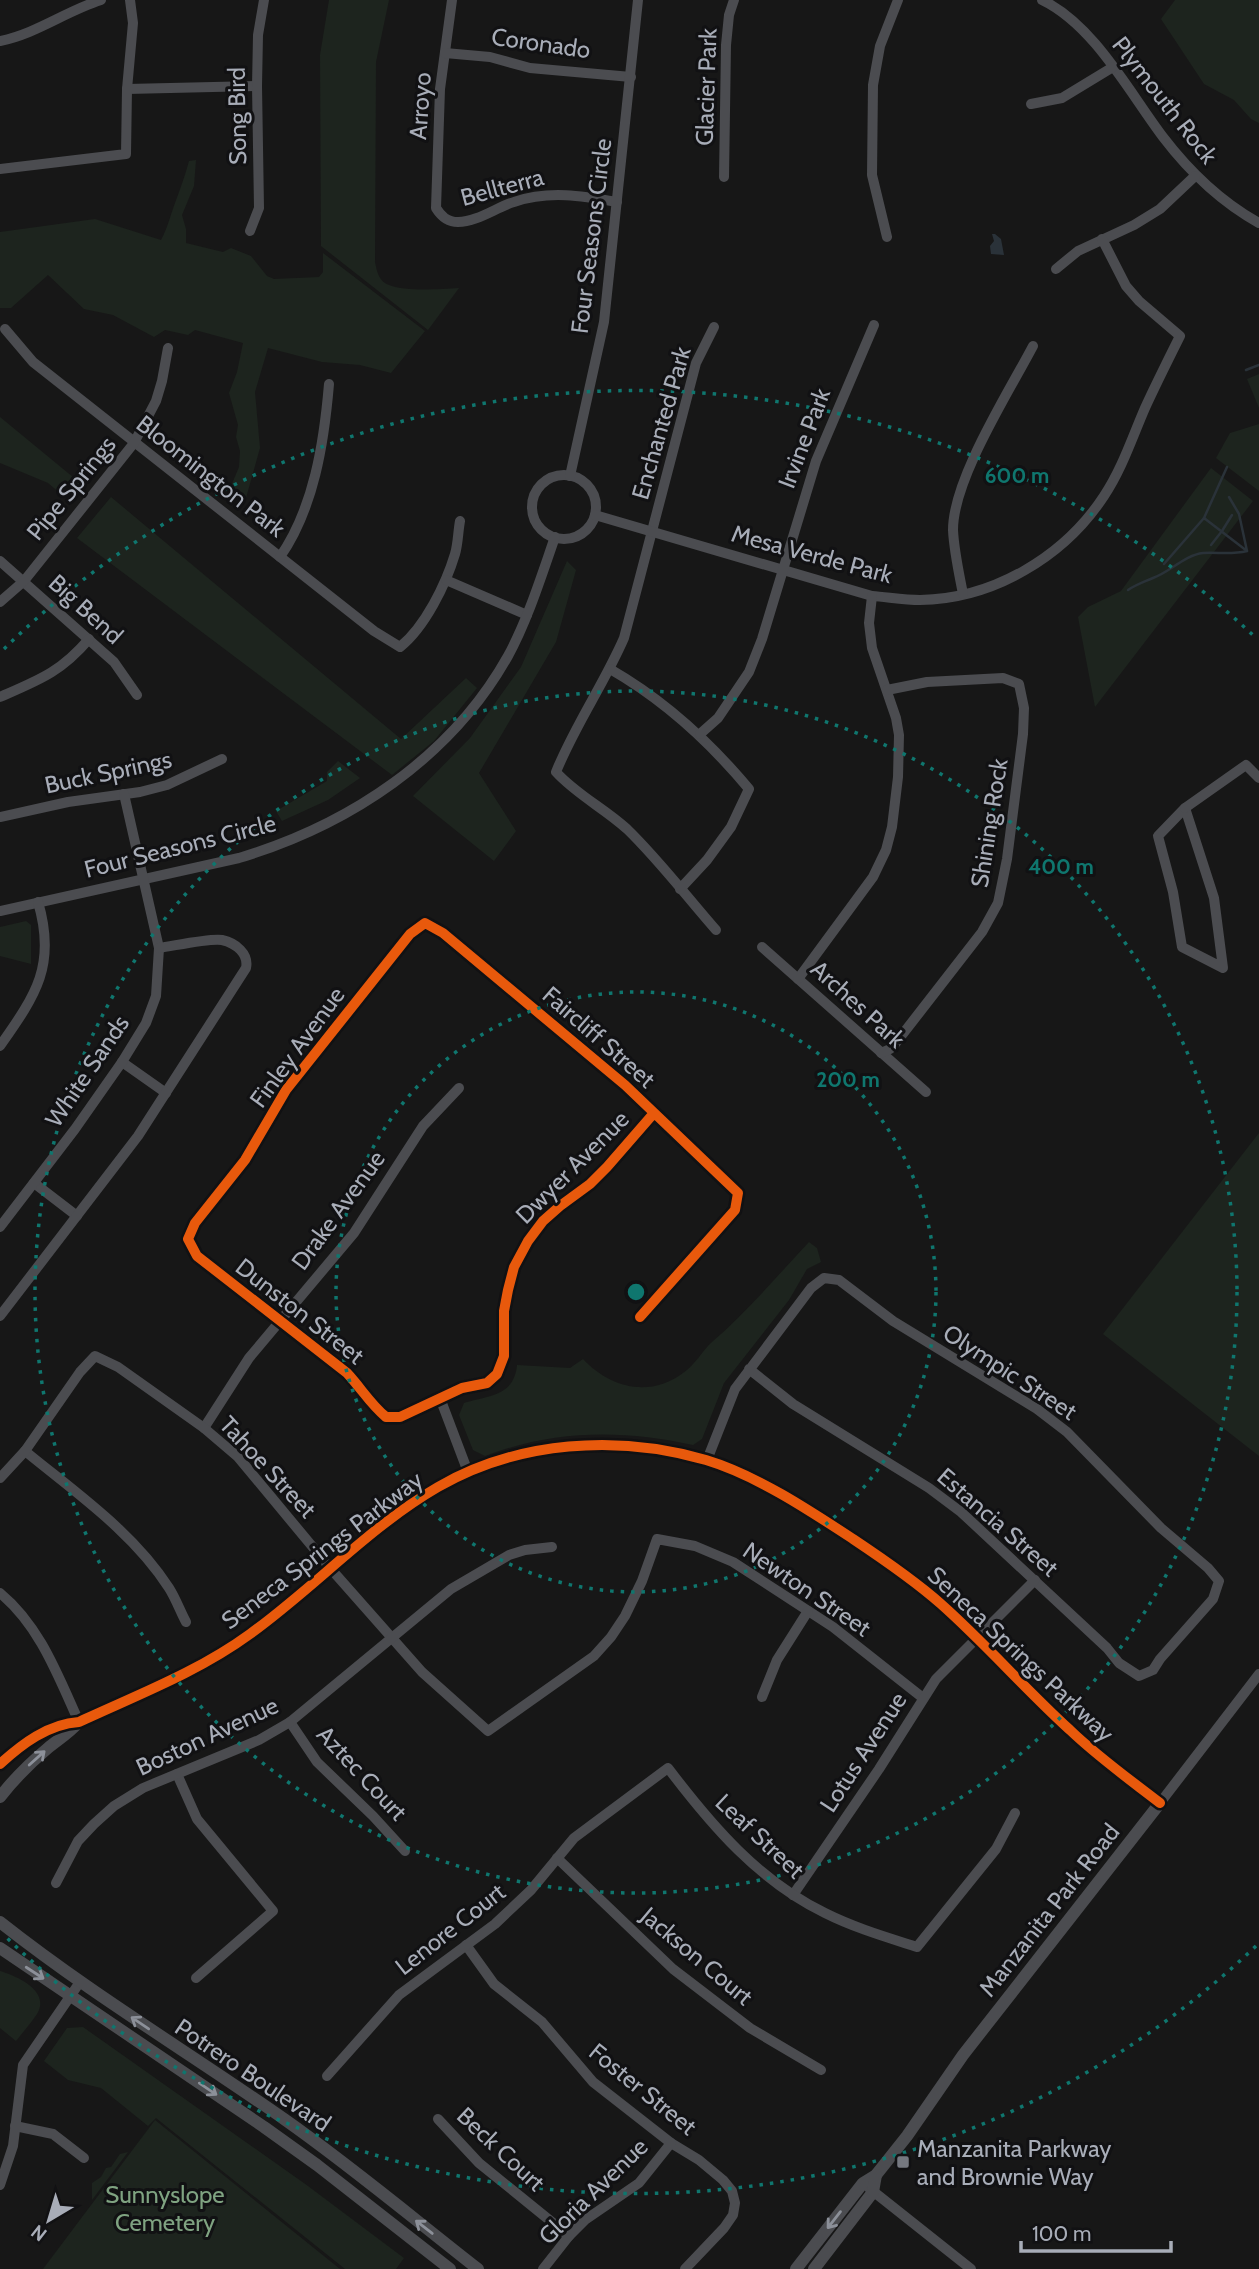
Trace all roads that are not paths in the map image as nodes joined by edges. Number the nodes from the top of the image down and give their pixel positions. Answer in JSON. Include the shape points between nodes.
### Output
{"nodes":[{"id":1,"x":101,"y":0,"type":"edge"},
{"id":2,"x":130,"y":0,"type":"edge"},
{"id":3,"x":264,"y":0,"type":"edge"},
{"id":4,"x":452,"y":0,"type":"edge"},
{"id":5,"x":638,"y":0,"type":"edge"},
{"id":6,"x":734,"y":0,"type":"edge"},
{"id":7,"x":898,"y":0,"type":"edge"},
{"id":8,"x":1045,"y":1,"type":"edge"},
{"id":9,"x":0,"y":41,"type":"edge"},
{"id":10,"x":445,"y":53,"type":"junction"},
{"id":11,"x":1113,"y":67,"type":"junction"},
{"id":12,"x":631,"y":77,"type":"junction"},
{"id":13,"x":257,"y":86,"type":"junction"},
{"id":14,"x":127,"y":89,"type":"junction"},
{"id":15,"x":1031,"y":104,"type":"dead end"},
{"id":16,"x":0,"y":169,"type":"edge"},
{"id":17,"x":1195,"y":176,"type":"junction"},
{"id":18,"x":724,"y":177,"type":"dead end"},
{"id":19,"x":617,"y":202,"type":"junction"},
{"id":20,"x":440,"y":215,"type":"joint"},
{"id":21,"x":1259,"y":223,"type":"edge"},
{"id":22,"x":250,"y":231,"type":"dead end"},
{"id":23,"x":887,"y":237,"type":"dead end"},
{"id":24,"x":1102,"y":239,"type":"junction"},
{"id":25,"x":1056,"y":269,"type":"dead end"},
{"id":26,"x":874,"y":325,"type":"dead end"},
{"id":27,"x":714,"y":327,"type":"dead end"},
{"id":28,"x":5,"y":329,"type":"dead end"},
{"id":29,"x":1033,"y":346,"type":"dead end"},
{"id":30,"x":168,"y":348,"type":"dead end"},
{"id":31,"x":329,"y":384,"type":"dead end"},
{"id":32,"x":134,"y":443,"type":"junction"},
{"id":33,"x":570,"y":476,"type":"junction"},
{"id":34,"x":596,"y":515,"type":"junction"},
{"id":35,"x":460,"y":522,"type":"dead end"},
{"id":36,"x":652,"y":531,"type":"junction"},
{"id":37,"x":555,"y":537,"type":"junction"},
{"id":38,"x":280,"y":557,"type":"junction"},
{"id":39,"x":0,"y":561,"type":"edge"},
{"id":40,"x":783,"y":570,"type":"junction"},
{"id":41,"x":446,"y":580,"type":"junction"},
{"id":42,"x":24,"y":581,"type":"junction"},
{"id":43,"x":963,"y":594,"type":"junction"},
{"id":44,"x":872,"y":596,"type":"junction"},
{"id":45,"x":0,"y":602,"type":"edge"},
{"id":46,"x":527,"y":615,"type":"junction"},
{"id":47,"x":89,"y":639,"type":"junction"},
{"id":48,"x":610,"y":669,"type":"junction"},
{"id":49,"x":887,"y":691,"type":"junction"},
{"id":50,"x":137,"y":695,"type":"dead end"},
{"id":51,"x":0,"y":697,"type":"edge"},
{"id":52,"x":700,"y":734,"type":"junction"},
{"id":53,"x":222,"y":759,"type":"dead end"},
{"id":54,"x":1259,"y":778,"type":"edge"},
{"id":55,"x":124,"y":794,"type":"junction"},
{"id":56,"x":1185,"y":808,"type":"junction"},
{"id":57,"x":0,"y":817,"type":"edge"},
{"id":58,"x":145,"y":878,"type":"junction"},
{"id":59,"x":680,"y":889,"type":"junction"},
{"id":60,"x":38,"y":902,"type":"junction"},
{"id":61,"x":0,"y":911,"type":"edge"},
{"id":62,"x":425,"y":923,"type":"joint"},
{"id":63,"x":716,"y":930,"type":"dead end"},
{"id":64,"x":762,"y":947,"type":"dead end"},
{"id":65,"x":159,"y":948,"type":"junction"},
{"id":66,"x":797,"y":979,"type":"junction"},
{"id":67,"x":0,"y":1046,"type":"edge"},
{"id":68,"x":881,"y":1053,"type":"junction"},
{"id":69,"x":122,"y":1062,"type":"junction"},
{"id":70,"x":459,"y":1088,"type":"dead end"},
{"id":71,"x":926,"y":1092,"type":"dead end"},
{"id":72,"x":166,"y":1093,"type":"junction"},
{"id":73,"x":654,"y":1113,"type":"junction"},
{"id":74,"x":34,"y":1183,"type":"junction"},
{"id":75,"x":77,"y":1216,"type":"junction"},
{"id":76,"x":0,"y":1227,"type":"edge"},
{"id":77,"x":188,"y":1239,"type":"joint"},
{"id":78,"x":0,"y":1316,"type":"edge"},
{"id":79,"x":640,"y":1317,"type":"dead end"},
{"id":80,"x":278,"y":1321,"type":"junction"},
{"id":81,"x":749,"y":1369,"type":"junction"},
{"id":82,"x":440,"y":1398,"type":"junction"},
{"id":83,"x":204,"y":1427,"type":"junction"},
{"id":84,"x":25,"y":1451,"type":"junction"},
{"id":85,"x":707,"y":1460,"type":"junction"},
{"id":86,"x":468,"y":1472,"type":"junction"},
{"id":87,"x":0,"y":1478,"type":"edge"},
{"id":88,"x":552,"y":1547,"type":"dead end"},
{"id":89,"x":331,"y":1569,"type":"junction"},
{"id":90,"x":1034,"y":1580,"type":"junction"},
{"id":91,"x":0,"y":1593,"type":"edge"},
{"id":92,"x":808,"y":1611,"type":"junction"},
{"id":93,"x":186,"y":1622,"type":"dead end"},
{"id":94,"x":977,"y":1638,"type":"junction"},
{"id":95,"x":392,"y":1639,"type":"junction"},
{"id":96,"x":1259,"y":1674,"type":"edge"},
{"id":97,"x":1139,"y":1676,"type":"joint"},
{"id":98,"x":762,"y":1697,"type":"dead end"},
{"id":99,"x":923,"y":1698,"type":"junction"},
{"id":100,"x":79,"y":1722,"type":"junction"},
{"id":101,"x":290,"y":1722,"type":"junction"},
{"id":102,"x":488,"y":1731,"type":"joint"},
{"id":103,"x":0,"y":1764,"type":"edge"},
{"id":104,"x":668,"y":1768,"type":"joint"},
{"id":105,"x":177,"y":1774,"type":"junction"},
{"id":106,"x":0,"y":1797,"type":"edge"},
{"id":107,"x":1160,"y":1803,"type":"junction"},
{"id":108,"x":1015,"y":1813,"type":"dead end"},
{"id":109,"x":405,"y":1851,"type":"dead end"},
{"id":110,"x":557,"y":1858,"type":"junction"},
{"id":111,"x":56,"y":1882,"type":"dead end"},
{"id":112,"x":793,"y":1895,"type":"junction"},
{"id":113,"x":0,"y":1922,"type":"edge"},
{"id":114,"x":466,"y":1945,"type":"junction"},
{"id":115,"x":0,"y":1948,"type":"edge"},
{"id":116,"x":195,"y":1978,"type":"dead end"},
{"id":117,"x":80,"y":1982,"type":"junction"},
{"id":118,"x":70,"y":1996,"type":"junction"},
{"id":119,"x":821,"y":2070,"type":"dead end"},
{"id":120,"x":327,"y":2076,"type":"dead end"},
{"id":121,"x":438,"y":2119,"type":"dead end"},
{"id":122,"x":15,"y":2126,"type":"junction"},
{"id":123,"x":671,"y":2143,"type":"junction"},
{"id":124,"x":84,"y":2158,"type":"dead end"},
{"id":125,"x":876,"y":2175,"type":"junction"},
{"id":126,"x":863,"y":2183,"type":"junction"},
{"id":127,"x":0,"y":2185,"type":"edge"},
{"id":128,"x":873,"y":2192,"type":"junction"},
{"id":129,"x":569,"y":2236,"type":"junction"},
{"id":130,"x":450,"y":2269,"type":"edge"},
{"id":131,"x":478,"y":2269,"type":"edge"},
{"id":132,"x":543,"y":2269,"type":"edge"},
{"id":133,"x":685,"y":2269,"type":"edge"},
{"id":134,"x":796,"y":2269,"type":"edge"},
{"id":135,"x":814,"y":2269,"type":"edge"},
{"id":136,"x":971,"y":2269,"type":"edge"}],
"edges":[{"from":1,"to":9,"type":"street"},
{"from":2,"to":14,"type":"street","via":[[133,23]]},
{"from":3,"to":13,"type":"street","name":"Song Bird"},
{"from":4,"to":10,"type":"street","name":"Arroyo"},
{"from":5,"to":12,"type":"street","name":"Four Seasons Circle"},
{"from":6,"to":18,"type":"street","name":"Glacier Park","via":[[726,45]]},
{"from":7,"to":23,"type":"street","via":[[880,47],[873,85],[872,175]]},
{"from":8,"to":11,"type":"street","name":"Plymouth Rock","via":[[1097,46]]},
{"from":10,"to":12,"type":"street","name":"Coronado","via":[[490,57],[530,68]]},
{"from":10,"to":20,"type":"street","name":"Arroyo","via":[[436,188]]},
{"from":11,"to":15,"type":"street","via":[[1062,98]]},
{"from":11,"to":17,"type":"street","name":"Plymouth Rock"},
{"from":12,"to":19,"type":"street","name":"Four Seasons Circle"},
{"from":13,"to":14,"type":"street"},
{"from":13,"to":22,"type":"street","name":"Song Bird","via":[[259,208]]},
{"from":14,"to":16,"type":"street","via":[[125,154]]},
{"from":17,"to":21,"type":"street","name":"Plymouth Rock"},
{"from":17,"to":24,"type":"street","via":[[1160,209]]},
{"from":19,"to":20,"type":"street","name":"Bellterra","via":[[539,195],[457,222]]},
{"from":19,"to":33,"type":"street","name":"Four Seasons Circle","via":[[604,322]]},
{"from":24,"to":25,"type":"street"},
{"from":24,"to":43,"type":"street","name":"Mesa Verde Park","via":[[1126,286],[1180,336],[1120,468],[1091,514],[1024,572]]},
{"from":26,"to":40,"type":"street","name":"Irvine Park","via":[[824,438]]},
{"from":27,"to":36,"type":"street","name":"Enchanted Park","via":[[696,363]]},
{"from":28,"to":32,"type":"street","name":"Bloomington Park","via":[[33,362]]},
{"from":29,"to":43,"type":"street","via":[[959,494],[953,529]]},
{"from":30,"to":32,"type":"street","name":"Pipe Springs","via":[[156,401]]},
{"from":31,"to":38,"type":"street","via":[[326,427],[306,509]]},
{"from":32,"to":38,"type":"street","name":"Bloomington Park"},
{"from":32,"to":42,"type":"street","name":"Pipe Springs"},
{"from":33,"to":34,"type":"street","via":[[580,479],[594,495]]},
{"from":33,"to":37,"type":"street","via":[[550,479],[535,494],[538,525]]},
{"from":34,"to":36,"type":"street","name":"Mesa Verde Park"},
{"from":34,"to":37,"type":"street","via":[[576,537]]},
{"from":35,"to":41,"type":"street"},
{"from":36,"to":40,"type":"street","name":"Mesa Verde Park"},
{"from":36,"to":48,"type":"street","name":"Enchanted Park","via":[[624,638]]},
{"from":37,"to":46,"type":"street","name":"Four Seasons Circle"},
{"from":38,"to":41,"type":"street","name":"Bloomington Park","via":[[400,646],[412,637]]},
{"from":39,"to":42,"type":"street","name":"Big Bend"},
{"from":40,"to":44,"type":"street","name":"Mesa Verde Park"},
{"from":40,"to":52,"type":"street","name":"Irvine Park","via":[[749,671],[718,718]]},
{"from":41,"to":46,"type":"street"},
{"from":42,"to":45,"type":"street","name":"Pipe Springs"},
{"from":42,"to":47,"type":"street","name":"Big Bend"},
{"from":43,"to":44,"type":"street","name":"Mesa Verde Park","via":[[919,600]]},
{"from":44,"to":49,"type":"street","via":[[872,648]]},
{"from":46,"to":58,"type":"street","name":"Four Seasons Circle","via":[[508,655],[469,711],[414,768],[367,802],[274,848]]},
{"from":47,"to":50,"type":"street","name":"Big Bend","via":[[114,662]]},
{"from":47,"to":51,"type":"street","via":[[52,673]]},
{"from":48,"to":52,"type":"street","via":[[637,684]]},
{"from":48,"to":59,"type":"street","name":"Enchanted Park","via":[[556,772],[628,830]]},
{"from":49,"to":66,"type":"street","via":[[900,754],[886,850],[873,877]]},
{"from":49,"to":68,"type":"street","name":"Shining Rock","via":[[927,682],[1003,678],[1019,684],[1024,708],[998,903],[966,954],[895,1044]]},
{"from":52,"to":59,"type":"street","via":[[749,789],[731,827]]},
{"from":53,"to":55,"type":"street","name":"Buck Springs","via":[[167,785]]},
{"from":54,"to":56,"type":"street","via":[[1246,765]]},
{"from":55,"to":57,"type":"street","name":"Buck Springs"},
{"from":55,"to":58,"type":"street","name":"White Sands"},
{"from":56,"to":56,"type":"street","via":[[1158,836],[1182,947],[1223,968],[1213,898]]},
{"from":58,"to":60,"type":"street","name":"Four Seasons Circle"},
{"from":58,"to":65,"type":"street","name":"White Sands"},
{"from":59,"to":63,"type":"street"},
{"from":60,"to":61,"type":"street","name":"Four Seasons Circle"},
{"from":60,"to":67,"type":"street","via":[[44,944],[39,985]]},
{"from":62,"to":73,"type":"street","name":"Faircliff Street","via":[[571,1038]]},
{"from":62,"to":77,"type":"street","name":"Finley Avenue","via":[[410,934],[286,1090],[249,1153],[195,1223]]},
{"from":64,"to":66,"type":"street","name":"Arches Park"},
{"from":65,"to":69,"type":"street","name":"White Sands","via":[[152,1009]]},
{"from":65,"to":72,"type":"street","via":[[220,939],[244,953],[247,961],[243,975]]},
{"from":66,"to":68,"type":"street","name":"Arches Park"},
{"from":68,"to":71,"type":"street","name":"Arches Park"},
{"from":69,"to":72,"type":"street"},
{"from":69,"to":74,"type":"street","name":"White Sands"},
{"from":70,"to":80,"type":"street","name":"Drake Avenue","via":[[423,1126],[354,1233]]},
{"from":72,"to":75,"type":"street"},
{"from":73,"to":79,"type":"street","name":"Faircliff Street","via":[[738,1193],[735,1210]]},
{"from":73,"to":82,"type":"street","name":"Dwyer Avenue","via":[[607,1167],[543,1221],[528,1241],[508,1290],[504,1356],[497,1374],[487,1383]]},
{"from":74,"to":75,"type":"street"},
{"from":74,"to":76,"type":"street","name":"White Sands"},
{"from":75,"to":78,"type":"street"},
{"from":77,"to":80,"type":"street","name":"Dunston Street","via":[[197,1256]]},
{"from":80,"to":82,"type":"street","name":"Dunston Street","via":[[347,1373],[386,1417],[400,1417]]},
{"from":80,"to":83,"type":"street","name":"Drake Avenue"},
{"from":81,"to":85,"type":"street","via":[[730,1400]]},
{"from":81,"to":90,"type":"street","name":"Estancia Street","via":[[793,1404],[929,1488]]},
{"from":81,"to":97,"type":"street","name":"Olympic Street","via":[[811,1288],[824,1278],[839,1280],[893,1321],[1067,1432],[1219,1581],[1213,1599],[1153,1670]]},
{"from":82,"to":86,"type":"street"},
{"from":83,"to":84,"type":"street","name":"Tahoe Street","via":[[96,1356]]},
{"from":83,"to":89,"type":"street","name":"Tahoe Street","via":[[238,1457]]},
{"from":84,"to":87,"type":"street"},
{"from":84,"to":93,"type":"street","via":[[132,1543],[170,1590]]},
{"from":85,"to":86,"type":"street","name":"Seneca Springs Parkway","via":[[653,1448],[566,1446],[524,1453]]},
{"from":85,"to":94,"type":"street","name":"Seneca Springs Parkway","via":[[773,1490],[836,1528],[939,1602]]},
{"from":86,"to":89,"type":"street","name":"Seneca Springs Parkway","via":[[415,1501]]},
{"from":88,"to":95,"type":"street","name":"Boston Avenue","via":[[517,1552],[487,1566],[451,1589]]},
{"from":89,"to":95,"type":"street","name":"Tahoe Street"},
{"from":89,"to":100,"type":"street","name":"Seneca Springs Parkway","via":[[280,1612],[208,1661]]},
{"from":90,"to":94,"type":"street","name":"Lotus Avenue"},
{"from":90,"to":97,"type":"street","name":"Estancia Street","via":[[1119,1663]]},
{"from":91,"to":100,"type":"street","via":[[39,1638]]},
{"from":92,"to":98,"type":"street","via":[[776,1660]]},
{"from":92,"to":99,"type":"street","name":"Newton Street"},
{"from":92,"to":102,"type":"street","name":"Newton Street","via":[[733,1562],[695,1546],[657,1539],[636,1593],[611,1637],[594,1656]]},
{"from":94,"to":99,"type":"street","name":"Lotus Avenue"},
{"from":94,"to":107,"type":"street","name":"Seneca Springs Parkway","via":[[1076,1737]]},
{"from":95,"to":101,"type":"street","name":"Boston Avenue"},
{"from":95,"to":102,"type":"street","name":"Tahoe Street"},
{"from":96,"to":107,"type":"street","name":"Manzanita Park Road"},
{"from":99,"to":112,"type":"street","name":"Lotus Avenue"},
{"from":100,"to":103,"type":"street","name":"Seneca Springs Parkway","via":[[36,1736]]},
{"from":106,"to":100,"type":"street","name":"Seneca Springs Parkway","one_way":true},
{"from":101,"to":105,"type":"street","name":"Boston Avenue"},
{"from":101,"to":109,"type":"street","name":"Aztec Court","via":[[317,1762]]},
{"from":104,"to":110,"type":"street","name":"Lenore Court","via":[[586,1828]]},
{"from":104,"to":112,"type":"street","name":"Leaf Street","via":[[733,1846]]},
{"from":105,"to":111,"type":"street","name":"Boston Avenue","via":[[114,1806],[70,1854]]},
{"from":105,"to":116,"type":"street","via":[[197,1819],[273,1911]]},
{"from":107,"to":125,"type":"street","name":"Manzanita Park Road","via":[[963,2055]]},
{"from":108,"to":112,"type":"street","name":"Leaf Street","via":[[996,1849],[917,1947],[856,1926]]},
{"from":110,"to":114,"type":"street","name":"Lenore Court","via":[[515,1906]]},
{"from":110,"to":119,"type":"street","name":"Jackson Court","via":[[692,1985],[750,2028]]},
{"from":113,"to":117,"type":"street","name":"Potrero Boulevard"},
{"from":114,"to":120,"type":"street","name":"Lenore Court","via":[[399,1995]]},
{"from":114,"to":123,"type":"street","name":"Foster Street","via":[[494,1983],[542,2022],[593,2082]]},
{"from":115,"to":118,"type":"street","name":"Potrero Boulevard","one_way":true},
{"from":117,"to":118,"type":"street"},
{"from":131,"to":117,"type":"street","name":"Potrero Boulevard","one_way":true,"via":[[286,2121]]},
{"from":118,"to":122,"type":"street","via":[[23,2065]]},
{"from":118,"to":130,"type":"street","name":"Potrero Boulevard","one_way":true,"via":[[264,2127]]},
{"from":121,"to":129,"type":"street","name":"Beck Court","via":[[479,2163]]},
{"from":122,"to":124,"type":"street","via":[[53,2134]]},
{"from":122,"to":127,"type":"street"},
{"from":123,"to":129,"type":"street","name":"Gloria Avenue","via":[[639,2183]]},
{"from":123,"to":133,"type":"street","name":"Foster Street","via":[[723,2180],[735,2203],[724,2228]]},
{"from":125,"to":126,"type":"street","name":"Manzanita Park Road"},
{"from":125,"to":128,"type":"street","name":"Manzanita Park Road"},
{"from":126,"to":128,"type":"street"},
{"from":126,"to":134,"type":"street","name":"Manzanita Park Road","one_way":true},
{"from":128,"to":135,"type":"street","name":"Manzanita Park Road"},
{"from":128,"to":136,"type":"street"},
{"from":129,"to":132,"type":"street","name":"Gloria Avenue"}]}
